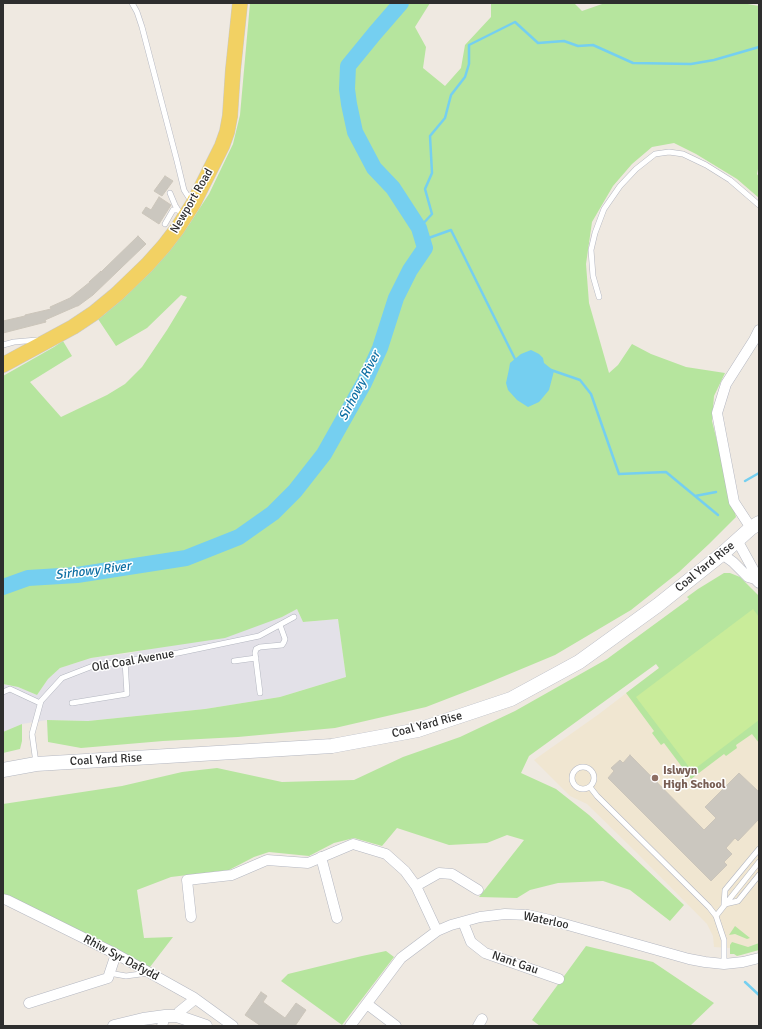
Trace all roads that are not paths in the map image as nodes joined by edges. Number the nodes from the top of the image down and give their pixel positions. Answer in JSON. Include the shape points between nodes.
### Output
{"nodes":[{"id":1,"x":132,"y":3,"type":"edge"},
{"id":2,"x":240,"y":3,"type":"edge"},
{"id":3,"x":170,"y":193,"type":"dead end"},
{"id":4,"x":759,"y":204,"type":"edge"},
{"id":5,"x":186,"y":210,"type":"junction"},
{"id":6,"x":165,"y":224,"type":"dead end"},
{"id":7,"x":599,"y":297,"type":"dead end"},
{"id":8,"x":759,"y":330,"type":"edge"},
{"id":9,"x":51,"y":340,"type":"junction"},
{"id":10,"x":3,"y":345,"type":"edge"},
{"id":11,"x":3,"y":365,"type":"edge"},
{"id":12,"x":755,"y":525,"type":"edge"},
{"id":13,"x":737,"y":540,"type":"junction"},
{"id":14,"x":722,"y":554,"type":"junction"},
{"id":15,"x":757,"y":581,"type":"edge"},
{"id":16,"x":294,"y":617,"type":"dead end"},
{"id":17,"x":280,"y":625,"type":"junction"},
{"id":18,"x":256,"y":658,"type":"junction"},
{"id":19,"x":125,"y":661,"type":"junction"},
{"id":20,"x":234,"y":661,"type":"dead end"},
{"id":21,"x":3,"y":692,"type":"edge"},
{"id":22,"x":260,"y":693,"type":"dead end"},
{"id":23,"x":40,"y":703,"type":"junction"},
{"id":24,"x":72,"y":704,"type":"dead end"},
{"id":25,"x":36,"y":764,"type":"junction"},
{"id":26,"x":3,"y":770,"type":"edge"},
{"id":27,"x":590,"y":787,"type":"junction"},
{"id":28,"x":759,"y":849,"type":"edge"},
{"id":29,"x":321,"y":857,"type":"junction"},
{"id":30,"x":759,"y":862,"type":"edge"},
{"id":31,"x":759,"y":875,"type":"edge"},
{"id":32,"x":416,"y":886,"type":"junction"},
{"id":33,"x":478,"y":890,"type":"dead end"},
{"id":34,"x":3,"y":899,"type":"edge"},
{"id":35,"x":724,"y":905,"type":"junction"},
{"id":36,"x":716,"y":916,"type":"junction"},
{"id":37,"x":191,"y":917,"type":"dead end"},
{"id":38,"x":337,"y":918,"type":"dead end"},
{"id":39,"x":463,"y":922,"type":"junction"},
{"id":40,"x":436,"y":931,"type":"junction"},
{"id":41,"x":116,"y":954,"type":"junction"},
{"id":42,"x":759,"y":958,"type":"edge"},
{"id":43,"x":724,"y":964,"type":"junction"},
{"id":44,"x":149,"y":973,"type":"junction"},
{"id":45,"x":109,"y":974,"type":"junction"},
{"id":46,"x":560,"y":978,"type":"dead end"},
{"id":47,"x":196,"y":999,"type":"junction"},
{"id":48,"x":29,"y":1003,"type":"dead end"},
{"id":49,"x":367,"y":1004,"type":"junction"},
{"id":50,"x":168,"y":1019,"type":"edge"},
{"id":51,"x":132,"y":1024,"type":"edge"},
{"id":52,"x":114,"y":1026,"type":"edge"},
{"id":53,"x":206,"y":1026,"type":"edge"},
{"id":54,"x":233,"y":1026,"type":"edge"},
{"id":55,"x":350,"y":1026,"type":"edge"},
{"id":56,"x":396,"y":1026,"type":"edge"}],
"edges":[{"from":1,"to":5,"type":"lane","via":[[143,33],[177,161]]},
{"from":2,"to":5,"type":"main road","name":"Newport Road","via":[[227,132],[222,146]]},
{"from":3,"to":5,"type":"lane","via":[[175,205]]},
{"from":4,"to":7,"type":"lane","via":[[730,180],[706,165],[683,154],[656,154],[636,169],[604,209],[591,250],[593,276]]},
{"from":5,"to":6,"type":"lane","via":[[173,210]]},
{"from":5,"to":9,"type":"main road","name":"Newport Road","via":[[164,246],[117,294],[94,313]]},
{"from":8,"to":12,"type":"street","via":[[726,384],[717,413],[734,502]]},
{"from":9,"to":10,"type":"lane"},
{"from":9,"to":11,"type":"main road","name":"Newport Road"},
{"from":12,"to":13,"type":"main road","name":"Coal Yard Rise"},
{"from":13,"to":14,"type":"main road","name":"Coal Yard Rise"},
{"from":13,"to":15,"type":"street"},
{"from":14,"to":15,"type":"street","via":[[748,577]]},
{"from":14,"to":25,"type":"main road","name":"Coal Yard Rise","via":[[658,605],[579,662],[511,700],[418,730],[332,746]]},
{"from":16,"to":17,"type":"lane","name":"Old Coal Avenue"},
{"from":17,"to":18,"type":"lane","via":[[285,638],[282,645],[260,647],[256,649]]},
{"from":17,"to":19,"type":"lane","name":"Old Coal Avenue","via":[[259,636]]},
{"from":18,"to":20,"type":"lane"},
{"from":18,"to":22,"type":"lane"},
{"from":19,"to":23,"type":"lane","name":"Old Coal Avenue","via":[[93,666],[62,678]]},
{"from":19,"to":24,"type":"lane","via":[[127,694]]},
{"from":21,"to":23,"type":"lane","via":[[10,689]]},
{"from":23,"to":25,"type":"lane","name":"Old Coal Avenue","via":[[32,734]]},
{"from":25,"to":26,"type":"main road","name":"Coal Yard Rise"},
{"from":27,"to":27,"type":"lane","via":[[582,789],[573,783],[572,775],[576,769],[584,767],[591,770],[594,777]]},
{"from":27,"to":36,"type":"lane"},
{"from":28,"to":35,"type":"lane","via":[[725,890]]},
{"from":29,"to":32,"type":"street","via":[[353,844],[386,854],[405,871]]},
{"from":29,"to":37,"type":"street","via":[[308,863],[266,860],[232,875],[187,880]]},
{"from":29,"to":38,"type":"street"},
{"from":30,"to":35,"type":"lane"},
{"from":31,"to":35,"type":"lane","via":[[738,901]]},
{"from":32,"to":33,"type":"street","via":[[439,873],[452,874]]},
{"from":32,"to":40,"type":"street"},
{"from":34,"to":41,"type":"street","name":"Rhiw Syr Dafydd"},
{"from":35,"to":36,"type":"lane"},
{"from":36,"to":43,"type":"lane","via":[[724,940]]},
{"from":39,"to":40,"type":"street","name":"Waterloo"},
{"from":39,"to":43,"type":"street","name":"Waterloo","via":[[480,917],[528,915],[689,959]]},
{"from":39,"to":46,"type":"street","name":"Nant Gau","via":[[471,942],[485,953]]},
{"from":40,"to":49,"type":"street","name":"Waterloo","via":[[401,958]]},
{"from":41,"to":44,"type":"street","name":"Rhiw Syr Dafydd"},
{"from":41,"to":45,"type":"street"},
{"from":42,"to":43,"type":"street","name":"Waterloo"},
{"from":44,"to":45,"type":"lane","via":[[126,976]]},
{"from":44,"to":47,"type":"street","name":"Rhiw Syr Dafydd"},
{"from":45,"to":48,"type":"street","via":[[108,978]]},
{"from":47,"to":50,"type":"street"},
{"from":47,"to":54,"type":"street","name":"Rhiw Syr Dafydd"},
{"from":49,"to":55,"type":"street","name":"Waterloo"},
{"from":49,"to":56,"type":"street"},
{"from":50,"to":51,"type":"street","via":[[143,1019]]},
{"from":50,"to":53,"type":"street"},
{"from":51,"to":52,"type":"street"}]}
